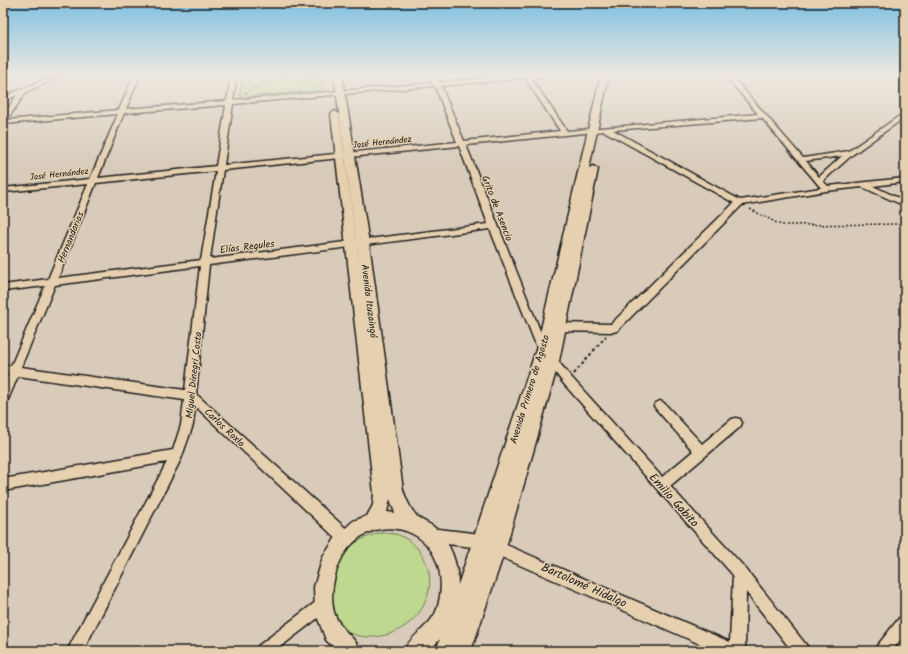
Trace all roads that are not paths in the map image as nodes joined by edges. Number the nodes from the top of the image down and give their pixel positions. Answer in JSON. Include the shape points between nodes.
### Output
{"nodes":[{"id":1,"x":14,"y":106,"type":"edge"},
{"id":2,"x":124,"y":106,"type":"edge"},
{"id":3,"x":188,"y":106,"type":"edge"},
{"id":4,"x":229,"y":106,"type":"edge"},
{"id":5,"x":338,"y":106,"type":"edge"},
{"id":6,"x":445,"y":106,"type":"edge"},
{"id":7,"x":547,"y":106,"type":"edge"},
{"id":8,"x":602,"y":106,"type":"edge"},
{"id":9,"x":606,"y":106,"type":"edge"},
{"id":10,"x":753,"y":106,"type":"edge"},
{"id":11,"x":122,"y":111,"type":"junction"},
{"id":12,"x":905,"y":114,"type":"edge"},
{"id":13,"x":762,"y":116,"type":"junction"},
{"id":14,"x":3,"y":122,"type":"edge"},
{"id":15,"x":600,"y":130,"type":"junction"},
{"id":16,"x":565,"y":133,"type":"junction"},
{"id":17,"x":462,"y":144,"type":"junction"},
{"id":18,"x":850,"y":153,"type":"junction"},
{"id":19,"x":346,"y":156,"type":"junction"},
{"id":20,"x":801,"y":160,"type":"junction"},
{"id":21,"x":220,"y":168,"type":"junction"},
{"id":22,"x":905,"y":180,"type":"edge"},
{"id":23,"x":93,"y":181,"type":"junction"},
{"id":24,"x":819,"y":181,"type":"junction"},
{"id":25,"x":864,"y":185,"type":"junction"},
{"id":26,"x":826,"y":189,"type":"junction"},
{"id":27,"x":3,"y":190,"type":"edge"},
{"id":28,"x":739,"y":203,"type":"junction"},
{"id":29,"x":905,"y":204,"type":"edge"},
{"id":30,"x":493,"y":226,"type":"junction"},
{"id":31,"x":357,"y":244,"type":"junction"},
{"id":32,"x":205,"y":263,"type":"junction"},
{"id":33,"x":52,"y":282,"type":"junction"},
{"id":34,"x":3,"y":288,"type":"edge"},
{"id":35,"x":533,"y":327,"type":"junction"},
{"id":36,"x":554,"y":328,"type":"junction"},
{"id":37,"x":543,"y":350,"type":"junction"},
{"id":38,"x":552,"y":362,"type":"junction"},
{"id":39,"x":9,"y":370,"type":"edge"},
{"id":40,"x":191,"y":396,"type":"junction"},
{"id":41,"x":3,"y":399,"type":"edge"},
{"id":42,"x":660,"y":406,"type":"dead end"},
{"id":43,"x":736,"y":423,"type":"dead end"},
{"id":44,"x":701,"y":452,"type":"junction"},
{"id":45,"x":177,"y":455,"type":"junction"},
{"id":46,"x":3,"y":485,"type":"edge"},
{"id":47,"x":661,"y":485,"type":"junction"},
{"id":48,"x":372,"y":522,"type":"junction"},
{"id":49,"x":413,"y":524,"type":"junction"},
{"id":50,"x":430,"y":535,"type":"junction"},
{"id":51,"x":346,"y":538,"type":"junction"},
{"id":52,"x":481,"y":541,"type":"junction"},
{"id":53,"x":497,"y":547,"type":"junction"},
{"id":54,"x":740,"y":574,"type":"junction"},
{"id":55,"x":448,"y":605,"type":"junction"},
{"id":56,"x":322,"y":606,"type":"junction"},
{"id":57,"x":905,"y":622,"type":"edge"},
{"id":58,"x":453,"y":632,"type":"junction"},
{"id":59,"x":75,"y":651,"type":"edge"},
{"id":60,"x":263,"y":651,"type":"edge"},
{"id":61,"x":350,"y":651,"type":"edge"},
{"id":62,"x":414,"y":651,"type":"edge"},
{"id":63,"x":446,"y":651,"type":"edge"},
{"id":64,"x":453,"y":651,"type":"edge"},
{"id":65,"x":461,"y":651,"type":"edge"},
{"id":66,"x":734,"y":651,"type":"edge"},
{"id":67,"x":737,"y":651,"type":"edge"},
{"id":68,"x":802,"y":651,"type":"edge"},
{"id":69,"x":882,"y":651,"type":"edge"}],
"edges":[{"from":1,"to":14,"type":"street"},
{"from":2,"to":11,"type":"street","name":"Hernandarias"},
{"from":3,"to":11,"type":"street"},
{"from":4,"to":21,"type":"street","name":"Miguel Dinegri Costa"},
{"from":5,"to":19,"type":"street","name":"Avenida Ituzaingó"},
{"from":6,"to":17,"type":"street","name":"Grito de Asencio"},
{"from":7,"to":16,"type":"street"},
{"from":8,"to":15,"type":"street","name":"Avenida Primero de Agosto"},
{"from":9,"to":15,"type":"street","name":"Avenida Primero de Agosto"},
{"from":10,"to":13,"type":"street"},
{"from":11,"to":14,"type":"street"},
{"from":11,"to":23,"type":"street","name":"Hernandarias"},
{"from":12,"to":18,"type":"street"},
{"from":13,"to":15,"type":"street","name":"José Hernández"},
{"from":13,"to":20,"type":"street"},
{"from":15,"to":16,"type":"street","name":"José Hernández"},
{"from":15,"to":28,"type":"street"},
{"from":15,"to":36,"type":"street","name":"Avenida Primero de Agosto"},
{"from":16,"to":17,"type":"street","name":"José Hernández"},
{"from":17,"to":19,"type":"street","name":"José Hernández"},
{"from":17,"to":30,"type":"street","name":"Grito de Asencio"},
{"from":18,"to":20,"type":"street"},
{"from":18,"to":24,"type":"street"},
{"from":19,"to":21,"type":"street","name":"José Hernández"},
{"from":19,"to":31,"type":"street","name":"Avenida Ituzaingó"},
{"from":20,"to":24,"type":"street"},
{"from":21,"to":23,"type":"street","name":"José Hernández"},
{"from":21,"to":32,"type":"street","name":"Miguel Dinegri Costa"},
{"from":22,"to":25,"type":"street"},
{"from":23,"to":27,"type":"street","name":"José Hernández"},
{"from":23,"to":33,"type":"street","name":"Hernandarias"},
{"from":24,"to":26,"type":"street"},
{"from":25,"to":26,"type":"street"},
{"from":25,"to":29,"type":"street"},
{"from":26,"to":28,"type":"street"},
{"from":28,"to":36,"type":"street","via":[[613,328]]},
{"from":30,"to":31,"type":"street","name":"Elías Regules"},
{"from":30,"to":35,"type":"street","name":"Grito de Asencio"},
{"from":31,"to":32,"type":"street","name":"Elías Regules"},
{"from":31,"to":48,"type":"street","name":"Avenida Ituzaingó","via":[[382,493],[381,506]]},
{"from":31,"to":49,"type":"street","name":"Avenida Ituzaingó","via":[[395,490],[400,505]]},
{"from":32,"to":33,"type":"street","name":"Elías Regules"},
{"from":32,"to":40,"type":"street","name":"Miguel Dinegri Costa"},
{"from":33,"to":34,"type":"street","name":"Elías Regules"},
{"from":33,"to":39,"type":"street","name":"Hernandarias"},
{"from":35,"to":36,"type":"street"},
{"from":35,"to":37,"type":"street","name":"Grito de Asencio"},
{"from":36,"to":37,"type":"street","name":"Avenida Primero de Agosto"},
{"from":36,"to":38,"type":"street","name":"Avenida Primero de Agosto"},
{"from":37,"to":38,"type":"street","name":"Emilio Gabito"},
{"from":37,"to":52,"type":"street","name":"Avenida Primero de Agosto"},
{"from":38,"to":47,"type":"street","name":"Emilio Gabito"},
{"from":38,"to":53,"type":"street","name":"Avenida Primero de Agosto"},
{"from":39,"to":40,"type":"street"},
{"from":39,"to":41,"type":"street","name":"Hernandarias"},
{"from":40,"to":45,"type":"street","name":"Miguel Dinegri Costa","via":[[187,425]]},
{"from":40,"to":51,"type":"street","name":"Carlos Roxlo"},
{"from":42,"to":44,"type":"street"},
{"from":43,"to":44,"type":"street"},
{"from":44,"to":47,"type":"street"},
{"from":45,"to":46,"type":"street"},
{"from":45,"to":59,"type":"street","name":"Miguel Dinegri Costa"},
{"from":47,"to":54,"type":"street","name":"Emilio Gabito"},
{"from":48,"to":49,"type":"street","via":[[400,520]]},
{"from":48,"to":51,"type":"street"},
{"from":49,"to":50,"type":"street"},
{"from":50,"to":52,"type":"street","name":"Bartolomé Hidalgo"},
{"from":50,"to":55,"type":"street","via":[[442,552],[449,573]]},
{"from":51,"to":56,"type":"street","via":[[326,568]]},
{"from":52,"to":53,"type":"street","name":"Bartolomé Hidalgo"},
{"from":52,"to":58,"type":"street","name":"Avenida Primero de Agosto"},
{"from":53,"to":65,"type":"street","name":"Avenida Primero de Agosto"},
{"from":53,"to":66,"type":"street","name":"Bartolomé Hidalgo"},
{"from":54,"to":67,"type":"street"},
{"from":54,"to":68,"type":"street","name":"Emilio Gabito"},
{"from":55,"to":58,"type":"street"},
{"from":55,"to":62,"type":"street","via":[[431,636]]},
{"from":56,"to":60,"type":"street"},
{"from":56,"to":61,"type":"street","via":[[328,625],[337,640]]},
{"from":57,"to":69,"type":"street"},
{"from":58,"to":63,"type":"street","name":"Avenida Primero de Agosto"},
{"from":58,"to":64,"type":"street"}]}
